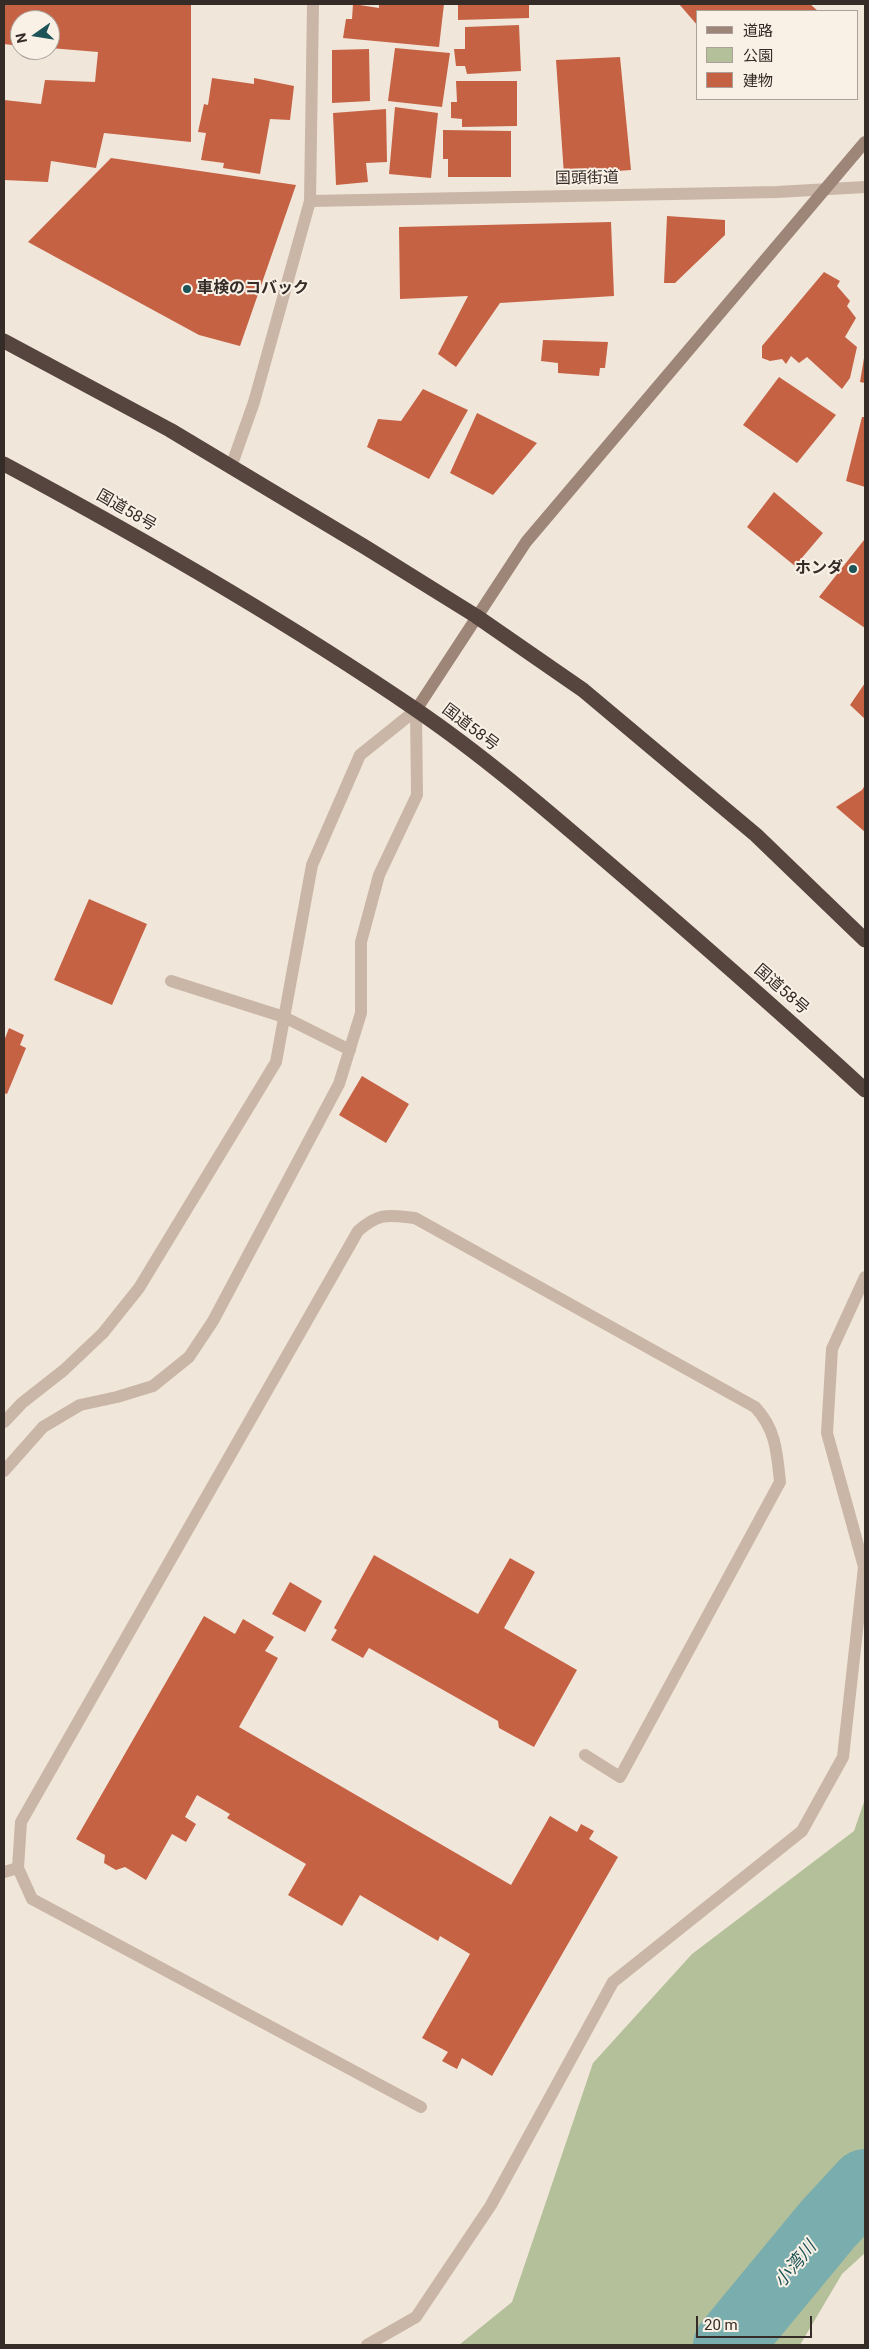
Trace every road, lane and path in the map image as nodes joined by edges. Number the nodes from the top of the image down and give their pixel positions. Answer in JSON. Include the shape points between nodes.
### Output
{"nodes":[{"id":1,"x":313,"y":4,"type":"edge"},
{"id":2,"x":865,"y":142,"type":"edge"},
{"id":3,"x":865,"y":187,"type":"edge"},
{"id":4,"x":826,"y":188,"type":"junction"},
{"id":5,"x":310,"y":201,"type":"junction"},
{"id":6,"x":4,"y":341,"type":"edge"},
{"id":7,"x":4,"y":464,"type":"edge"},
{"id":8,"x":231,"y":467,"type":"junction"},
{"id":9,"x":476,"y":616,"type":"junction"},
{"id":10,"x":416,"y":710,"type":"junction"},
{"id":11,"x":865,"y":940,"type":"edge"},
{"id":12,"x":171,"y":981,"type":"dead end"},
{"id":13,"x":284,"y":1017,"type":"junction"},
{"id":14,"x":350,"y":1050,"type":"junction"},
{"id":15,"x":865,"y":1090,"type":"edge"},
{"id":16,"x":865,"y":1277,"type":"edge"},
{"id":17,"x":4,"y":1422,"type":"edge"},
{"id":18,"x":4,"y":1471,"type":"edge"},
{"id":19,"x":585,"y":1755,"type":"dead end"},
{"id":20,"x":18,"y":1868,"type":"junction"},
{"id":21,"x":4,"y":1872,"type":"edge"},
{"id":22,"x":421,"y":2107,"type":"dead end"},
{"id":23,"x":367,"y":2345,"type":"edge"}],
"edges":[{"from":1,"to":5,"type":"street"},
{"from":2,"to":4,"type":"street"},
{"from":3,"to":4,"type":"street","name":"国頭街道"},
{"from":4,"to":5,"type":"street","name":"国頭街道","via":[[777,192]]},
{"from":4,"to":9,"type":"street","via":[[541,524]]},
{"from":5,"to":8,"type":"street","via":[[254,402]]},
{"from":6,"to":8,"type":"highway","via":[[170,430]]},
{"from":7,"to":10,"type":"highway","name":"国道58号","via":[[102,517],[302,636]]},
{"from":8,"to":9,"type":"highway"},
{"from":9,"to":10,"type":"street"},
{"from":9,"to":11,"type":"highway","via":[[583,690],[756,834]]},
{"from":10,"to":13,"type":"street","via":[[360,754],[312,864]]},
{"from":10,"to":14,"type":"street","via":[[417,795],[379,875],[361,942],[361,1013]]},
{"from":10,"to":15,"type":"highway","name":"国道58号","via":[[550,812]]},
{"from":12,"to":13,"type":"street"},
{"from":13,"to":14,"type":"street"},
{"from":13,"to":17,"type":"street","via":[[276,1062],[139,1288],[104,1333]]},
{"from":14,"to":18,"type":"street","via":[[339,1084],[213,1321],[189,1357],[153,1386],[80,1405],[43,1428]]},
{"from":16,"to":23,"type":"street","via":[[832,1350],[827,1433],[864,1567],[843,1757],[802,1831],[613,1982],[491,2205],[416,2317]]},
{"from":19,"to":20,"type":"street","via":[[620,1777],[780,1482],[777,1451],[767,1420],[755,1407],[415,1218],[389,1215],[372,1218],[358,1231],[21,1822]]},
{"from":20,"to":21,"type":"street"},
{"from":20,"to":22,"type":"street","via":[[32,1899]]}]}
